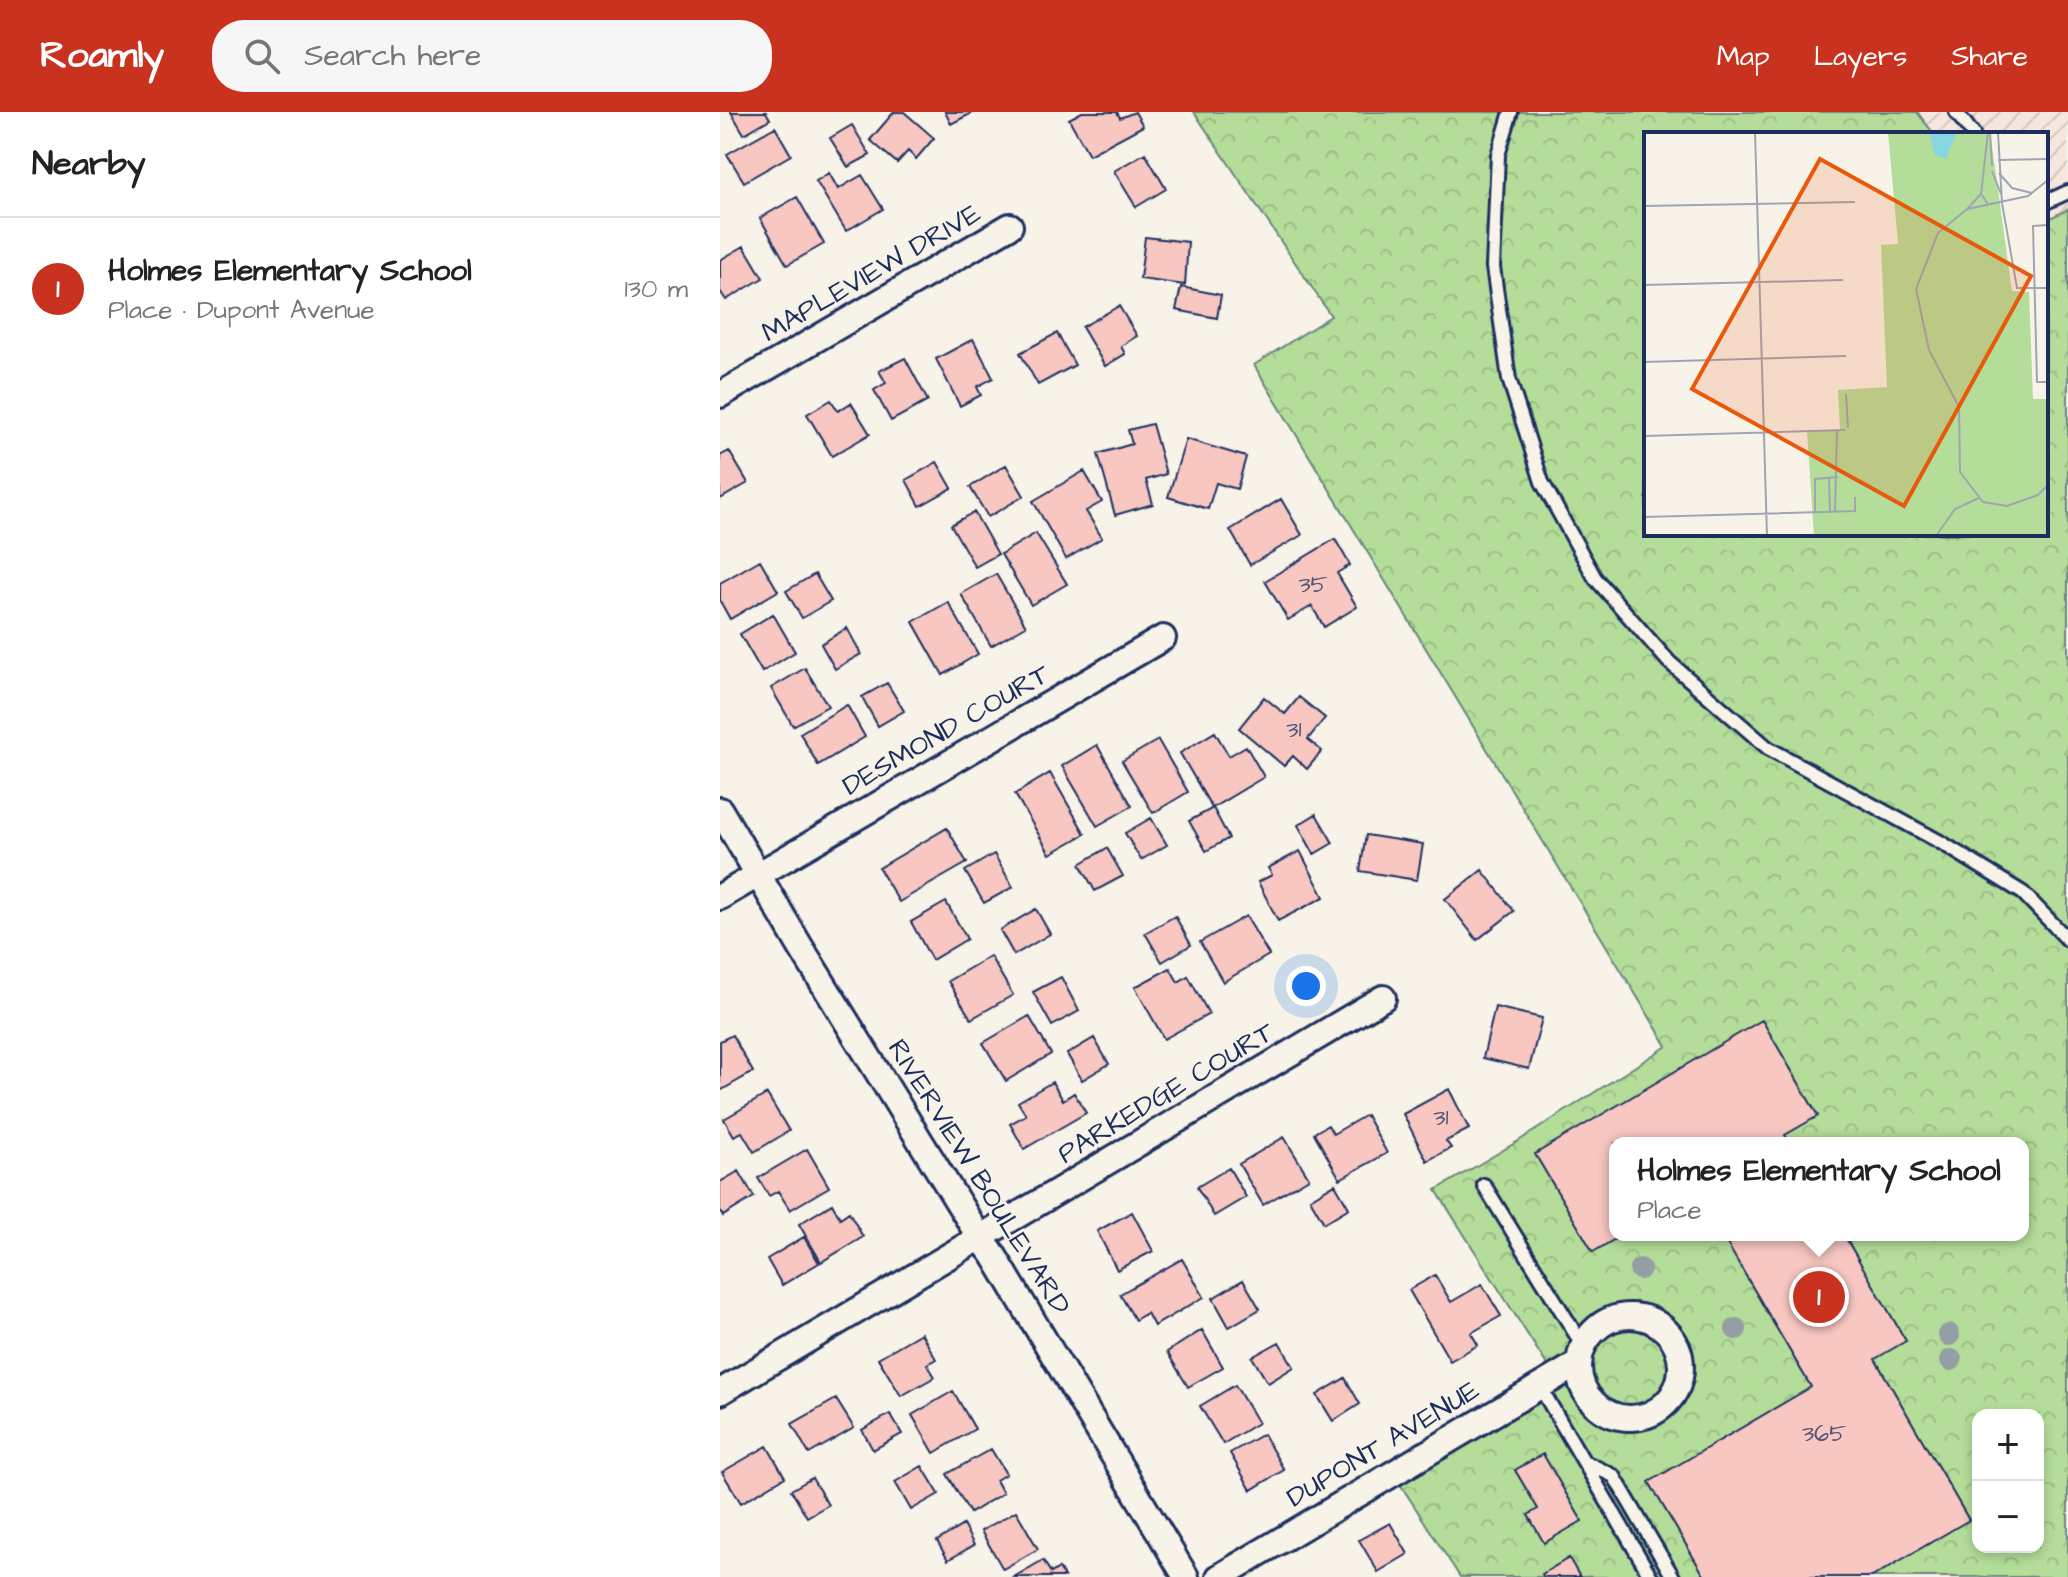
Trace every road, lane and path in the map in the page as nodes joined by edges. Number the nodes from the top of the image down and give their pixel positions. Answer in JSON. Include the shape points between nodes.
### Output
{"nodes":[{"id":1,"x":1511,"y":112,"type":"edge"},
{"id":2,"x":1956,"y":112,"type":"edge"},
{"id":3,"x":1971,"y":132,"type":"edge"},
{"id":4,"x":2068,"y":192,"type":"edge"},
{"id":5,"x":2048,"y":201,"type":"edge"},
{"id":6,"x":1010,"y":226,"type":"dead end"},
{"id":7,"x":720,"y":395,"type":"edge"},
{"id":8,"x":1163,"y":638,"type":"dead end"},
{"id":9,"x":720,"y":810,"type":"edge"},
{"id":10,"x":758,"y":874,"type":"junction"},
{"id":11,"x":720,"y":897,"type":"edge"},
{"id":12,"x":2068,"y":940,"type":"edge"},
{"id":13,"x":1383,"y":998,"type":"dead end"},
{"id":14,"x":1484,"y":1185,"type":"dead end"},
{"id":15,"x":980,"y":1238,"type":"junction"},
{"id":16,"x":1581,"y":1355,"type":"junction"},
{"id":17,"x":1539,"y":1385,"type":"junction"},
{"id":18,"x":720,"y":1392,"type":"edge"},
{"id":19,"x":1583,"y":1461,"type":"junction"},
{"id":20,"x":1186,"y":1577,"type":"edge"},
{"id":21,"x":1219,"y":1577,"type":"edge"},
{"id":22,"x":1651,"y":1577,"type":"edge"},
{"id":23,"x":1673,"y":1577,"type":"edge"}],
"edges":[{"from":1,"to":12,"type":"lane","via":[[1498,155],[1493,267],[1509,379],[1542,482],[1595,578],[1669,662],[1768,748],[2023,893]]},
{"from":2,"to":3,"type":"lane"},
{"from":4,"to":5,"type":"lane"},
{"from":6,"to":7,"type":"street","name":"MAPLEVIEW DRIVE"},
{"from":8,"to":10,"type":"street","name":"DESMOND COURT"},
{"from":9,"to":10,"type":"street","name":"RIVERVIEW BOULEVARD"},
{"from":10,"to":11,"type":"street","name":"DESMOND COURT"},
{"from":10,"to":15,"type":"street","name":"RIVERVIEW BOULEVARD"},
{"from":13,"to":15,"type":"street","name":"PARKEDGE COURT"},
{"from":14,"to":16,"type":"lane"},
{"from":15,"to":18,"type":"street","name":"PARKEDGE COURT"},
{"from":15,"to":20,"type":"street","name":"RIVERVIEW BOULEVARD"},
{"from":16,"to":16,"type":"street","via":[[1580,1380],[1587,1396],[1614,1416],[1632,1418],[1663,1407],[1680,1378],[1681,1362],[1672,1339],[1654,1322],[1639,1317],[1606,1322],[1592,1332]]},
{"from":16,"to":17,"type":"street","name":"DUPONT AVENUE"},
{"from":17,"to":19,"type":"lane"},
{"from":17,"to":21,"type":"street","name":"DUPONT AVENUE"},
{"from":19,"to":22,"type":"lane"},
{"from":19,"to":23,"type":"lane","via":[[1614,1476]]}]}
